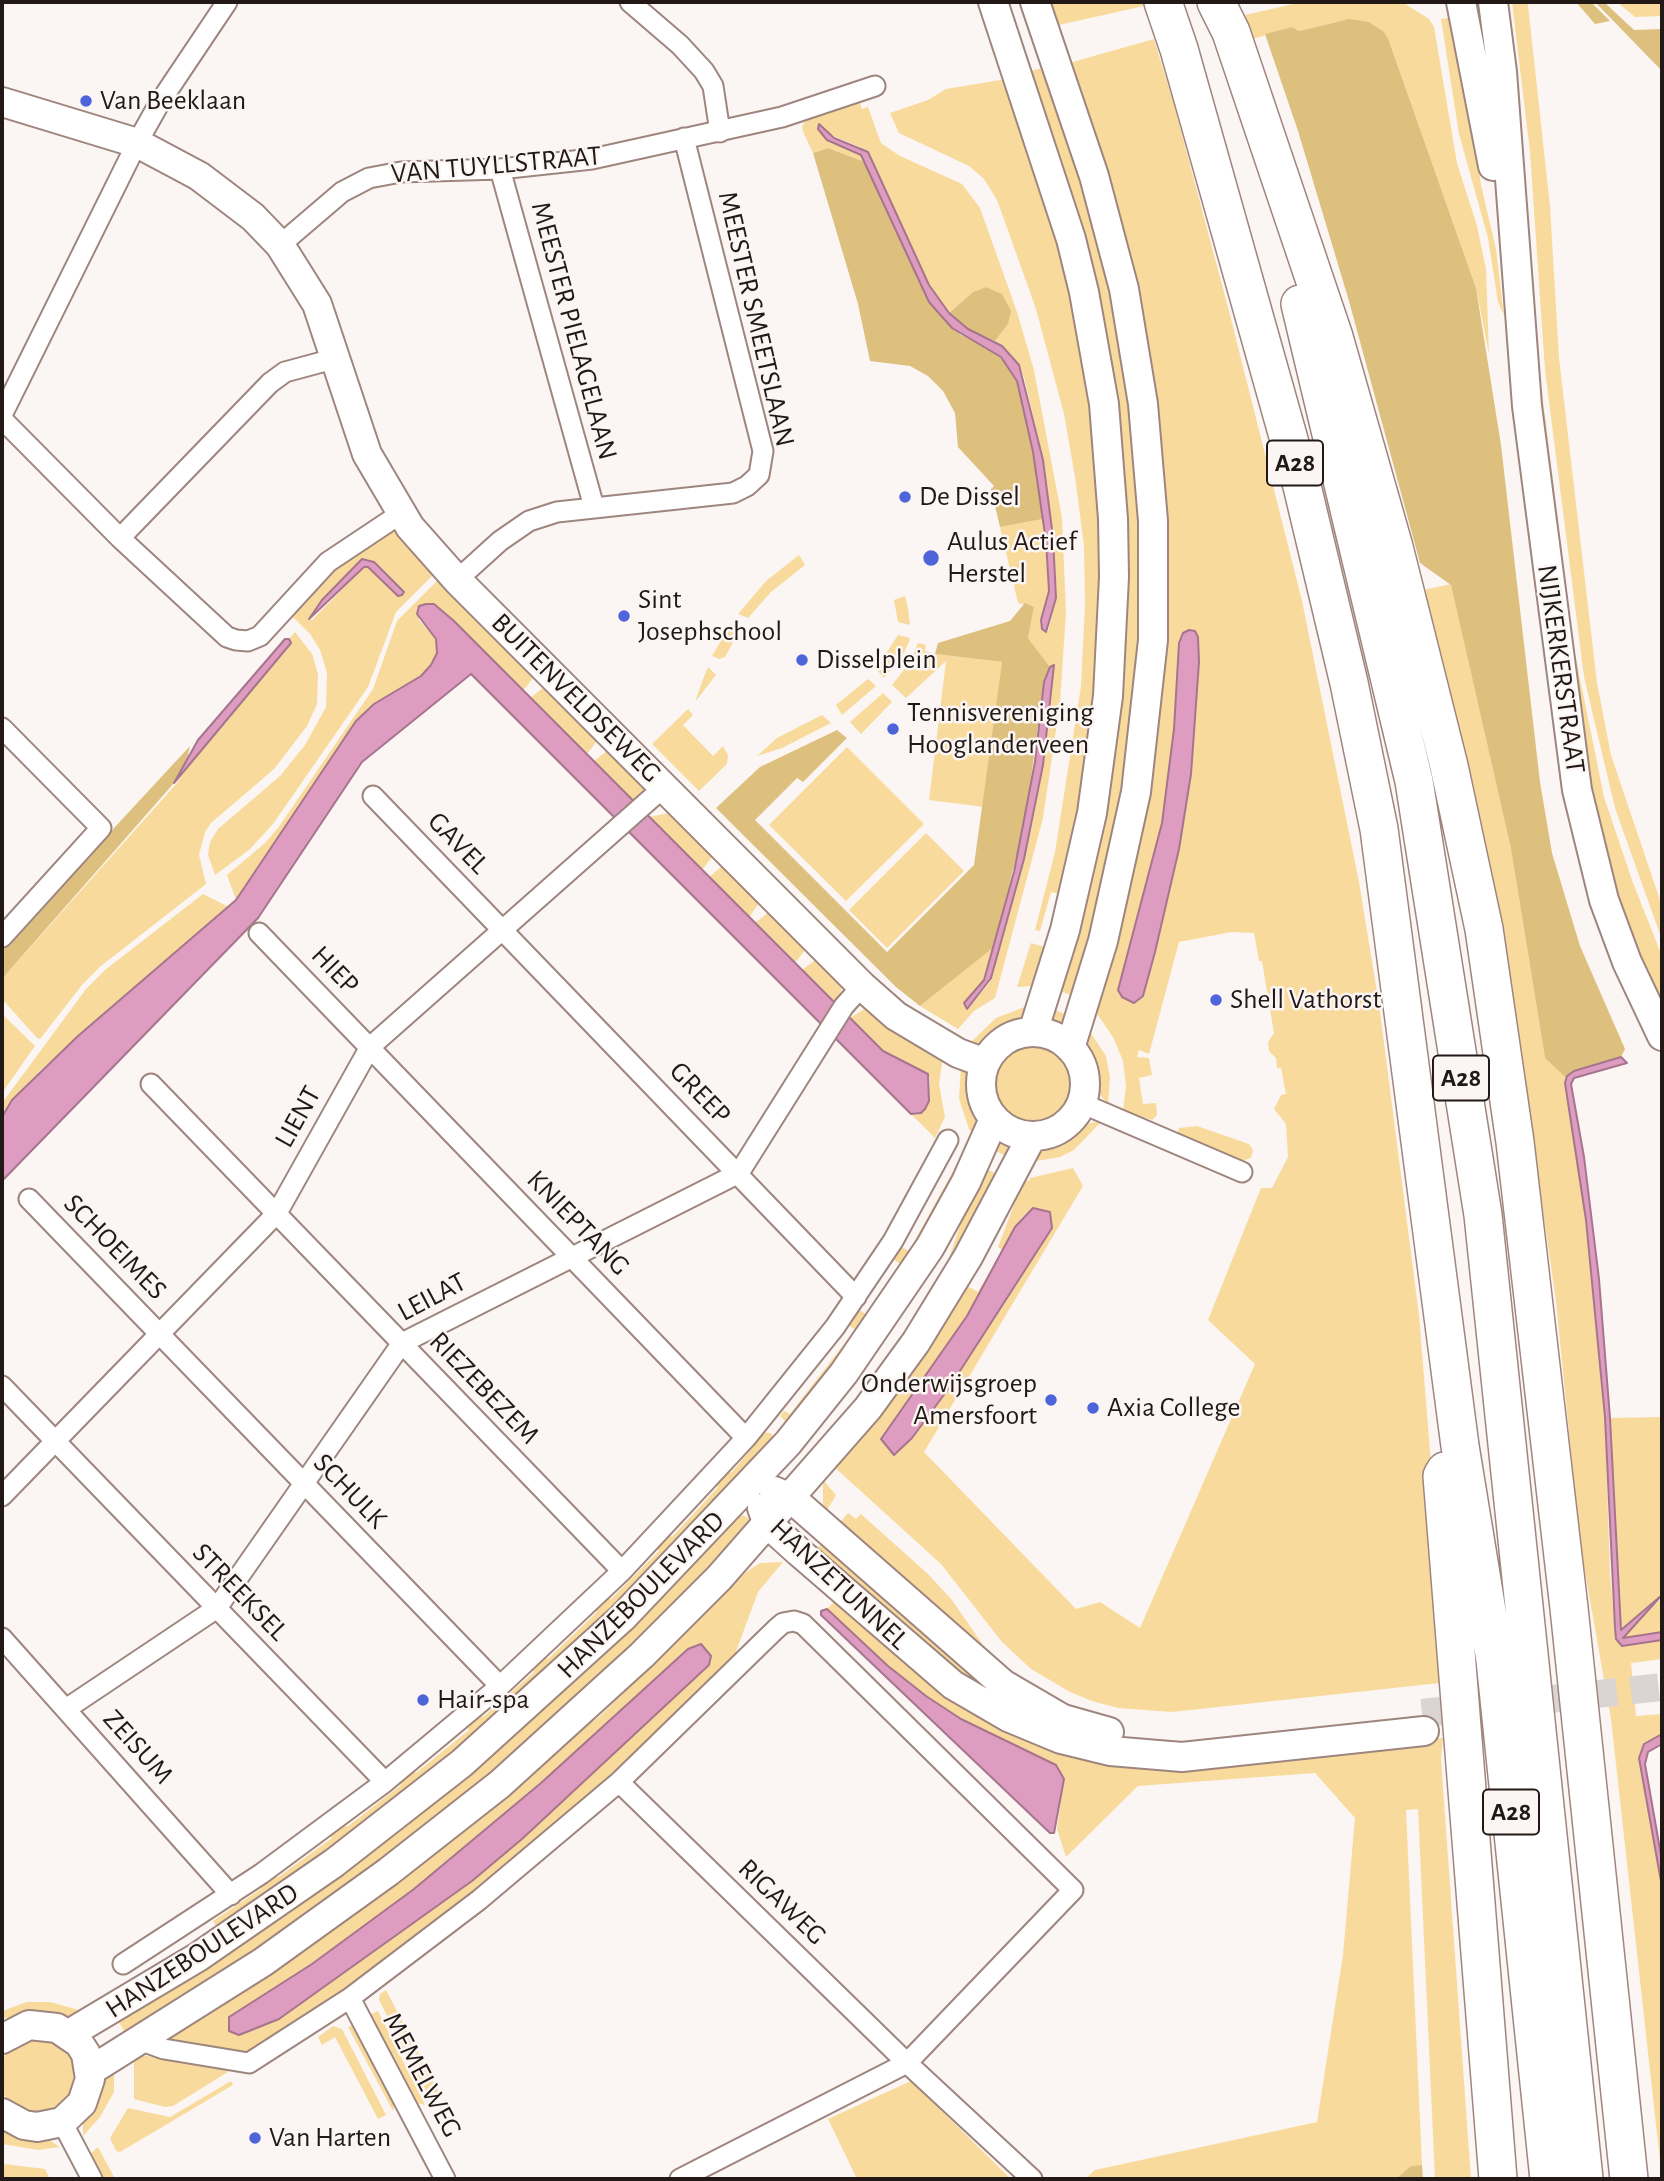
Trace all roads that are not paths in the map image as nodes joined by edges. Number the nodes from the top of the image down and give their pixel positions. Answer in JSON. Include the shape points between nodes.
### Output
{"nodes":[{"id":1,"x":227,"y":2,"type":"edge"},
{"id":2,"x":630,"y":2,"type":"edge"},
{"id":3,"x":993,"y":2,"type":"edge"},
{"id":4,"x":1035,"y":2,"type":"edge"},
{"id":5,"x":1163,"y":2,"type":"edge"},
{"id":6,"x":1203,"y":2,"type":"edge"},
{"id":7,"x":1216,"y":2,"type":"edge"},
{"id":8,"x":1461,"y":2,"type":"edge"},
{"id":9,"x":1493,"y":2,"type":"edge"},
{"id":10,"x":875,"y":86,"type":"dead end"},
{"id":11,"x":2,"y":102,"type":"edge"},
{"id":12,"x":720,"y":132,"type":"junction"},
{"id":13,"x":684,"y":138,"type":"junction"},
{"id":14,"x":137,"y":143,"type":"junction"},
{"id":15,"x":500,"y":169,"type":"junction"},
{"id":16,"x":280,"y":244,"type":"junction"},
{"id":17,"x":1516,"y":289,"type":"junction"},
{"id":18,"x":337,"y":358,"type":"junction"},
{"id":19,"x":2,"y":417,"type":"edge"},
{"id":20,"x":594,"y":508,"type":"junction"},
{"id":21,"x":400,"y":514,"type":"junction"},
{"id":22,"x":120,"y":538,"type":"junction"},
{"id":23,"x":457,"y":580,"type":"junction"},
{"id":24,"x":2,"y":728,"type":"edge"},
{"id":25,"x":373,"y":796,"type":"dead end"},
{"id":26,"x":654,"y":796,"type":"junction"},
{"id":27,"x":503,"y":929,"type":"junction"},
{"id":28,"x":259,"y":933,"type":"dead end"},
{"id":29,"x":2,"y":937,"type":"edge"},
{"id":30,"x":853,"y":996,"type":"junction"},
{"id":31,"x":1033,"y":1032,"type":"junction"},
{"id":32,"x":1662,"y":1036,"type":"edge"},
{"id":33,"x":370,"y":1047,"type":"junction"},
{"id":34,"x":1070,"y":1048,"type":"junction"},
{"id":35,"x":985,"y":1063,"type":"junction"},
{"id":36,"x":151,"y":1084,"type":"dead end"},
{"id":37,"x":1081,"y":1103,"type":"junction"},
{"id":38,"x":994,"y":1119,"type":"junction"},
{"id":39,"x":1032,"y":1136,"type":"junction"},
{"id":40,"x":948,"y":1140,"type":"dead end"},
{"id":41,"x":1242,"y":1172,"type":"dead end"},
{"id":42,"x":739,"y":1173,"type":"junction"},
{"id":43,"x":29,"y":1199,"type":"dead end"},
{"id":44,"x":277,"y":1213,"type":"junction"},
{"id":45,"x":571,"y":1255,"type":"junction"},
{"id":46,"x":856,"y":1297,"type":"junction"},
{"id":47,"x":161,"y":1335,"type":"junction"},
{"id":48,"x":402,"y":1343,"type":"junction"},
{"id":49,"x":2,"y":1386,"type":"edge"},
{"id":50,"x":746,"y":1438,"type":"junction"},
{"id":51,"x":55,"y":1442,"type":"junction"},
{"id":52,"x":1460,"y":1446,"type":"junction"},
{"id":53,"x":752,"y":1482,"type":"junction"},
{"id":54,"x":305,"y":1484,"type":"junction"},
{"id":55,"x":2,"y":1496,"type":"edge"},
{"id":56,"x":792,"y":1498,"type":"junction"},
{"id":57,"x":768,"y":1524,"type":"junction"},
{"id":58,"x":621,"y":1572,"type":"junction"},
{"id":59,"x":217,"y":1608,"type":"junction"},
{"id":60,"x":2,"y":1638,"type":"edge"},
{"id":61,"x":500,"y":1686,"type":"junction"},
{"id":62,"x":66,"y":1709,"type":"junction"},
{"id":63,"x":386,"y":1782,"type":"junction"},
{"id":64,"x":619,"y":1782,"type":"junction"},
{"id":65,"x":231,"y":1895,"type":"junction"},
{"id":66,"x":123,"y":1964,"type":"dead end"},
{"id":67,"x":349,"y":1998,"type":"junction"},
{"id":68,"x":69,"y":2034,"type":"junction"},
{"id":69,"x":2,"y":2037,"type":"edge"},
{"id":70,"x":139,"y":2040,"type":"junction"},
{"id":71,"x":906,"y":2063,"type":"junction"},
{"id":72,"x":90,"y":2071,"type":"junction"},
{"id":73,"x":3,"y":2116,"type":"edge"},
{"id":74,"x":62,"y":2122,"type":"junction"},
{"id":75,"x":92,"y":2179,"type":"edge"},
{"id":76,"x":445,"y":2179,"type":"edge"},
{"id":77,"x":680,"y":2179,"type":"edge"},
{"id":78,"x":1032,"y":2179,"type":"edge"},
{"id":79,"x":1498,"y":2179,"type":"edge"},
{"id":80,"x":1549,"y":2179,"type":"edge"},
{"id":81,"x":1584,"y":2179,"type":"edge"},
{"id":82,"x":1629,"y":2179,"type":"edge"}],
"edges":[{"from":1,"to":14,"type":"street"},
{"from":2,"to":12,"type":"street","via":[[704,71],[713,86]]},
{"from":3,"to":31,"type":"main road","via":[[1071,239],[1095,349],[1109,461],[1114,577],[1108,696],[1092,813],[1065,930]]},
{"from":4,"to":34,"type":"main road","via":[[1094,176],[1128,308],[1149,463],[1154,581],[1149,691],[1136,792],[1103,942]]},
{"from":5,"to":52,"type":"highway","number":"A28","via":[[1302,486],[1349,683],[1376,816]]},
{"from":6,"to":81,"type":"highway","number":"A28","via":[[1296,287],[1414,781],[1483,1215]]},
{"from":7,"to":82,"type":"highway","number":"A28","via":[[1231,32],[1341,363],[1394,547],[1484,929],[1515,1142],[1568,1595]]},
{"from":8,"to":17,"type":"main road","name":"NIJKERKERSTRAAT"},
{"from":9,"to":17,"type":"main road","name":"NIJKERKERSTRAAT"},
{"from":10,"to":12,"type":"street","name":"VAN TUYLLSTRAAT","via":[[827,104]]},
{"from":11,"to":14,"type":"main road"},
{"from":12,"to":13,"type":"street","name":"VAN TUYLLSTRAAT"},
{"from":13,"to":15,"type":"street","name":"VAN TUYLLSTRAAT","via":[[592,159]]},
{"from":13,"to":20,"type":"street","name":"MEESTER SMEETSLAAN","via":[[763,451],[762,466],[754,481],[733,493]]},
{"from":14,"to":16,"type":"main road","via":[[226,195]]},
{"from":14,"to":19,"type":"street"},
{"from":15,"to":16,"type":"street","name":"VAN TUYLLSTRAAT","via":[[401,172],[369,178],[342,192]]},
{"from":15,"to":20,"type":"street","name":"MEESTER PIELAGELAAN"},
{"from":16,"to":18,"type":"main road","name":"BUITENVELDSEWEG","via":[[317,304]]},
{"from":17,"to":32,"type":"main road","name":"NIJKERKERSTRAAT","via":[[1546,566],[1577,790],[1611,920]]},
{"from":18,"to":21,"type":"main road","name":"BUITENVELDSEWEG","via":[[367,454]]},
{"from":18,"to":22,"type":"street","via":[[285,372],[270,383]]},
{"from":19,"to":22,"type":"street"},
{"from":20,"to":23,"type":"street","name":"MEESTER SMEETSLAAN","via":[[529,521]]},
{"from":21,"to":22,"type":"street","via":[[328,562],[260,636],[248,641],[227,638]]},
{"from":21,"to":23,"type":"main road","name":"BUITENVELDSEWEG"},
{"from":23,"to":26,"type":"main road","name":"BUITENVELDSEWEG"},
{"from":24,"to":29,"type":"street","via":[[101,828]]},
{"from":25,"to":27,"type":"street","name":"GAVEL"},
{"from":26,"to":27,"type":"street","name":"LIENT"},
{"from":26,"to":30,"type":"main road","name":"BUITENVELDSEWEG"},
{"from":27,"to":33,"type":"street","name":"LIENT"},
{"from":27,"to":42,"type":"street","name":"GREEP"},
{"from":28,"to":33,"type":"street","name":"HIEP"},
{"from":30,"to":35,"type":"main road","name":"BUITENVELDSEWEG"},
{"from":30,"to":42,"type":"street"},
{"from":31,"to":34,"type":"main road","via":[[1048,1034]]},
{"from":31,"to":35,"type":"main road","via":[[1010,1037]]},
{"from":33,"to":44,"type":"street","name":"LIENT"},
{"from":33,"to":45,"type":"street","name":"KNIEPTANG"},
{"from":34,"to":37,"type":"main road","via":[[1083,1071]]},
{"from":35,"to":38,"type":"main road","via":[[982,1093]]},
{"from":36,"to":44,"type":"street","name":"RIEZEBEZEM"},
{"from":37,"to":39,"type":"main road","via":[[1059,1129]]},
{"from":37,"to":41,"type":"street"},
{"from":38,"to":39,"type":"main road","via":[[1018,1134]]},
{"from":38,"to":53,"type":"main road","name":"HANZEBOULEVARD","via":[[966,1182],[895,1301],[819,1405]]},
{"from":39,"to":56,"type":"main road","name":"HANZEBOULEVARD","via":[[968,1257],[916,1342]]},
{"from":40,"to":46,"type":"street","name":"HANZEBOULEVARD","via":[[893,1241]]},
{"from":42,"to":45,"type":"street","name":"LEILAT"},
{"from":42,"to":46,"type":"street","name":"GREEP"},
{"from":43,"to":47,"type":"street","name":"SCHOEIMES"},
{"from":44,"to":47,"type":"street","name":"LIENT"},
{"from":44,"to":48,"type":"street","name":"RIEZEBEZEM"},
{"from":45,"to":48,"type":"street","name":"LEILAT"},
{"from":45,"to":50,"type":"street","name":"KNIEPTANG"},
{"from":46,"to":50,"type":"street","name":"HANZEBOULEVARD"},
{"from":47,"to":51,"type":"street","name":"LIENT"},
{"from":47,"to":54,"type":"street","name":"SCHULK"},
{"from":48,"to":54,"type":"street","name":"LEILAT"},
{"from":48,"to":58,"type":"street","name":"RIEZEBEZEM"},
{"from":49,"to":51,"type":"street","name":"STREEKSEL"},
{"from":50,"to":58,"type":"street","name":"HANZEBOULEVARD"},
{"from":51,"to":55,"type":"street","name":"LIENT"},
{"from":51,"to":59,"type":"street","name":"STREEKSEL"},
{"from":52,"to":79,"type":"highway","number":"A28","via":[[1442,1476]]},
{"from":52,"to":80,"type":"highway","number":"A28","via":[[1495,1660]]},
{"from":53,"to":56,"type":"main road","name":"HANZETUNNEL"},
{"from":53,"to":57,"type":"main road","name":"HANZETUNNEL"},
{"from":53,"to":68,"type":"main road","name":"HANZEBOULEVARD","via":[[622,1618],[462,1763],[254,1920]]},
{"from":54,"to":59,"type":"street","name":"LEILAT"},
{"from":54,"to":61,"type":"street","name":"SCHULK"},
{"from":56,"to":57,"type":"main road","name":"HANZEBOULEVARD"},
{"from":56,"to":57,"type":"main road","name":"HANZETUNNEL","via":[[1003,1684],[1043,1709],[1084,1726],[1118,1734],[1177,1738],[1423,1722],[1182,1757],[1110,1751],[1061,1740],[1008,1717],[953,1685]]},
{"from":57,"to":70,"type":"main road","name":"HANZEBOULEVARD","via":[[642,1656],[499,1784],[263,1962]]},
{"from":58,"to":61,"type":"street","name":"HANZEBOULEVARD"},
{"from":59,"to":62,"type":"street","name":"LEILAT"},
{"from":59,"to":63,"type":"street","name":"STREEKSEL"},
{"from":60,"to":62,"type":"street","name":"ZEISUM"},
{"from":61,"to":63,"type":"street","name":"HANZEBOULEVARD"},
{"from":62,"to":65,"type":"street","name":"ZEISUM"},
{"from":63,"to":65,"type":"street","name":"HANZEBOULEVARD"},
{"from":64,"to":67,"type":"street","name":"HANZEBOULEVARD","via":[[479,1900]]},
{"from":64,"to":71,"type":"street","name":"RIGAWEG"},
{"from":64,"to":71,"type":"street","name":"HANZEBOULEVARD","via":[[783,1623],[803,1624],[1073,1890]]},
{"from":65,"to":66,"type":"street","name":"HANZEBOULEVARD"},
{"from":67,"to":70,"type":"street","name":"HANZEBOULEVARD","via":[[249,2063],[164,2049]]},
{"from":67,"to":76,"type":"street","name":"MEMELWEG"},
{"from":68,"to":69,"type":"main road","via":[[43,2024]]},
{"from":68,"to":72,"type":"main road","via":[[86,2054]]},
{"from":70,"to":72,"type":"main road","name":"HANZEBOULEVARD"},
{"from":71,"to":77,"type":"street"},
{"from":71,"to":78,"type":"street","name":"RIGAWEG"},
{"from":72,"to":74,"type":"main road","via":[[82,2103]]},
{"from":73,"to":74,"type":"main road","via":[[24,2126]]},
{"from":74,"to":75,"type":"street"}]}
